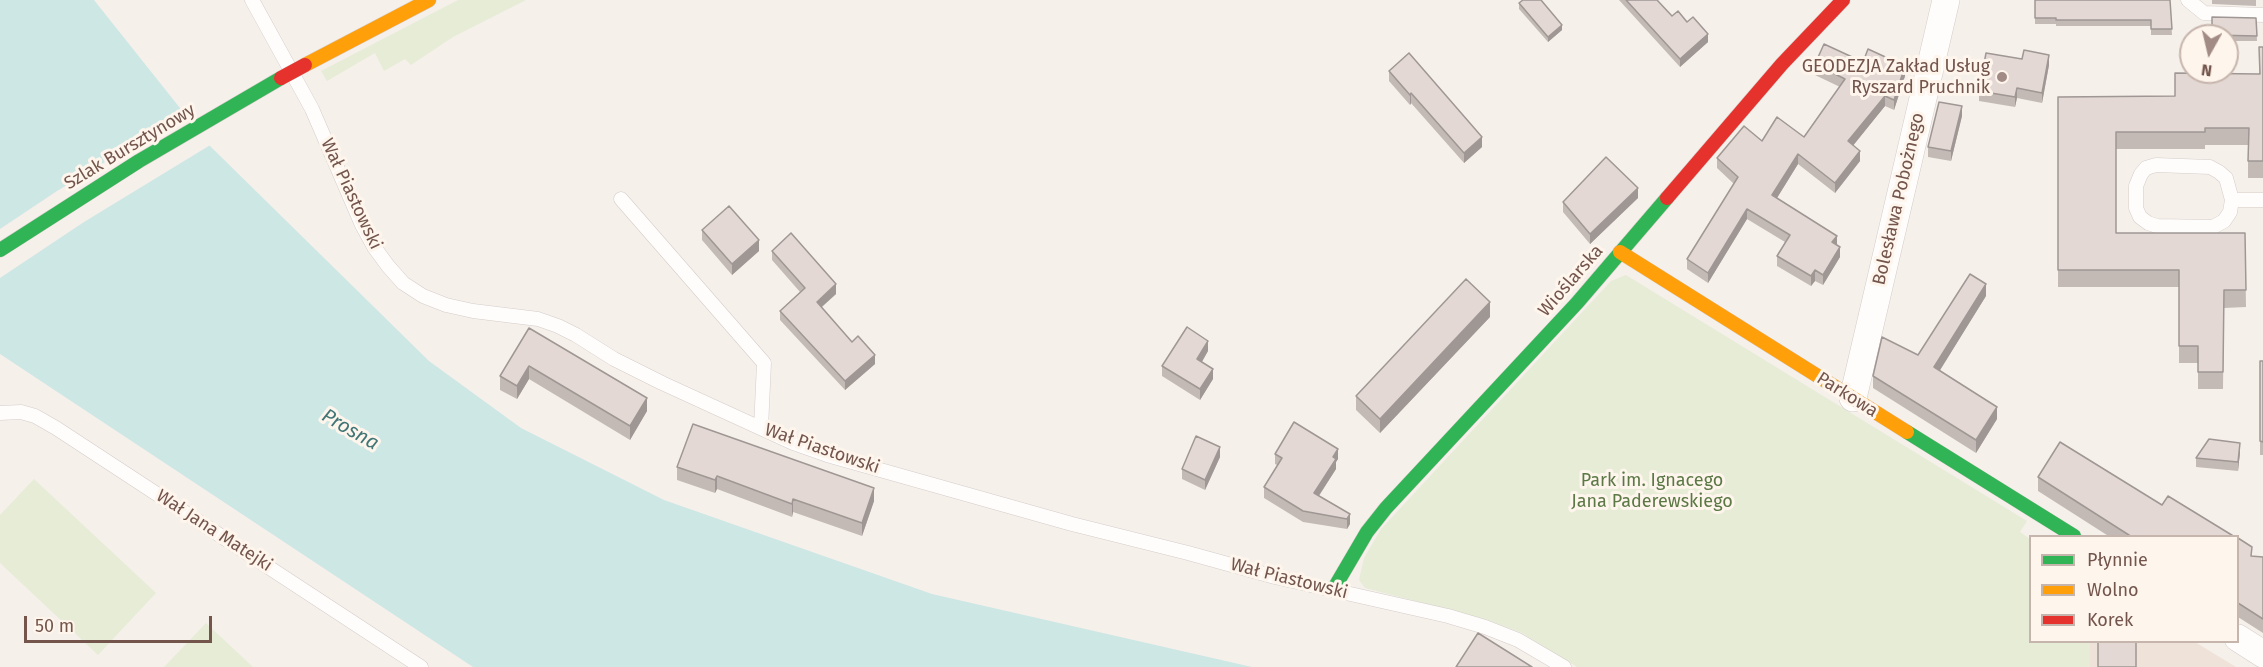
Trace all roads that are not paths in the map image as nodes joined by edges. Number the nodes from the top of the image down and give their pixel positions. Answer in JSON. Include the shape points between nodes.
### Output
{"nodes":[{"id":1,"x":252,"y":0,"type":"edge"},
{"id":2,"x":429,"y":0,"type":"edge"},
{"id":3,"x":1843,"y":0,"type":"edge"},
{"id":4,"x":1946,"y":0,"type":"edge"},
{"id":5,"x":2188,"y":0,"type":"edge"},
{"id":6,"x":2263,"y":15,"type":"edge"},
{"id":7,"x":621,"y":199,"type":"dead end"},
{"id":8,"x":2232,"y":200,"type":"junction"},
{"id":9,"x":2263,"y":200,"type":"edge"},
{"id":10,"x":0,"y":250,"type":"edge"},
{"id":11,"x":1620,"y":252,"type":"junction"},
{"id":12,"x":1853,"y":398,"type":"junction"},
{"id":13,"x":0,"y":413,"type":"edge"},
{"id":14,"x":761,"y":428,"type":"junction"},
{"id":15,"x":2071,"y":535,"type":"edge"},
{"id":16,"x":1333,"y":590,"type":"junction"},
{"id":17,"x":2239,"y":639,"type":"edge"},
{"id":18,"x":2263,"y":654,"type":"edge"},
{"id":19,"x":421,"y":667,"type":"edge"},
{"id":20,"x":1564,"y":667,"type":"edge"}],
"edges":[{"from":1,"to":14,"type":"lane","name":"Wał Piastowski","via":[[312,109],[362,225],[404,283],[446,305],[538,319],[558,326],[652,378]]},
{"from":2,"to":10,"type":"street","name":"Szlak Bursztynowy","bridge":true,"via":[[231,107]]},
{"from":3,"to":11,"type":"street","name":"Wioślarska","via":[[1782,64]]},
{"from":4,"to":12,"type":"street","name":"Bolesława Pobożnego"},
{"from":5,"to":6,"type":"lane","via":[[2204,13]]},
{"from":7,"to":14,"type":"lane","via":[[764,363]]},
{"from":8,"to":8,"type":"lane","via":[[2226,178],[2210,167],[2156,165],[2146,168],[2136,186],[2140,217],[2157,226],[2213,227],[2224,221]]},
{"from":8,"to":9,"type":"lane"},
{"from":11,"to":12,"type":"street","name":"Parkowa"},
{"from":11,"to":16,"type":"street","name":"Wioślarska","via":[[1386,508],[1361,541]]},
{"from":12,"to":15,"type":"street","name":"Parkowa"},
{"from":13,"to":19,"type":"lane","name":"Wał Jana Matejki","via":[[21,412],[56,428]]},
{"from":14,"to":16,"type":"lane","name":"Wał Piastowski","via":[[827,455],[1010,508]]},
{"from":16,"to":20,"type":"lane","name":"Wał Piastowski","via":[[1485,627],[1518,640]]},
{"from":17,"to":18,"type":"street"}]}
